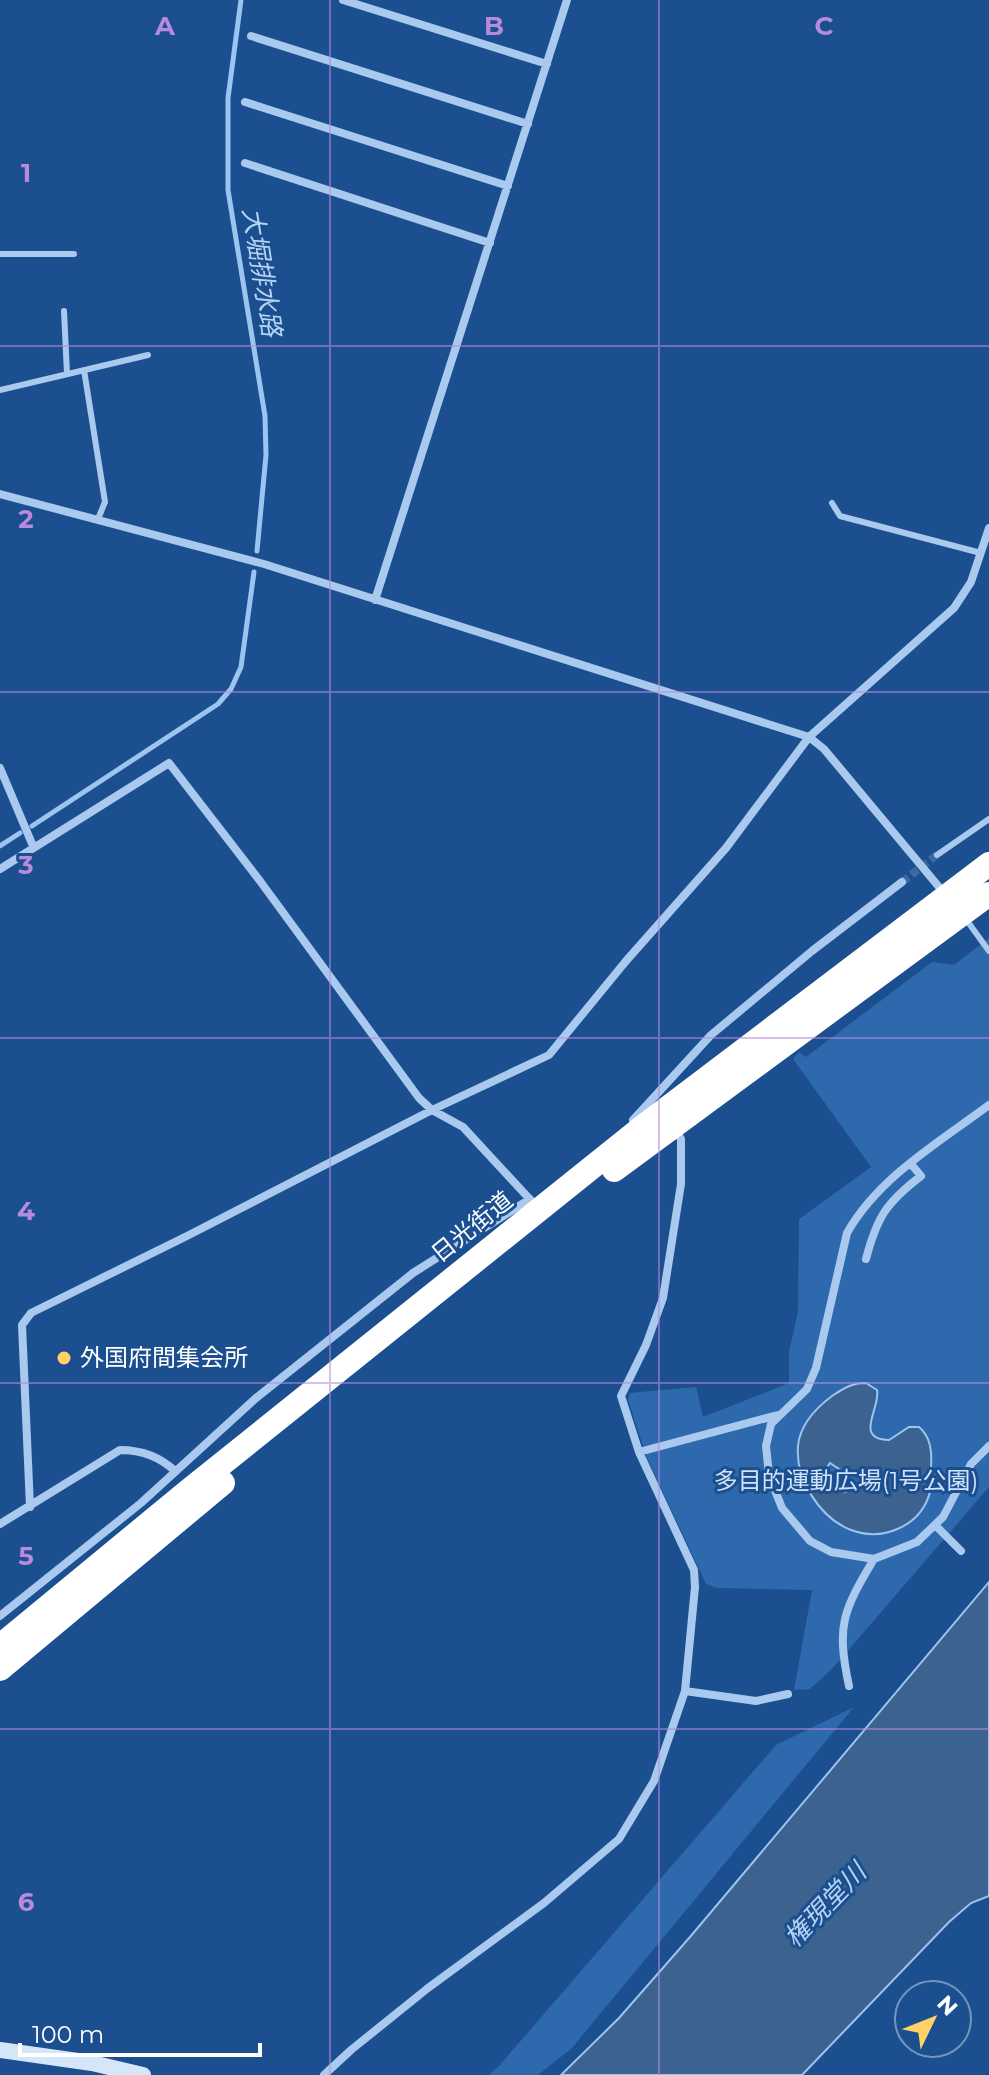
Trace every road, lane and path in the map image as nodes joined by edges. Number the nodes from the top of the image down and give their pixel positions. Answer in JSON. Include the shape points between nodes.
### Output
{"nodes":[{"id":1,"x":343,"y":0,"type":"edge"},
{"id":2,"x":567,"y":0,"type":"edge"},
{"id":3,"x":251,"y":36,"type":"dead end"},
{"id":4,"x":547,"y":64,"type":"junction"},
{"id":5,"x":245,"y":102,"type":"dead end"},
{"id":6,"x":528,"y":124,"type":"junction"},
{"id":7,"x":245,"y":163,"type":"dead end"},
{"id":8,"x":508,"y":186,"type":"junction"},
{"id":9,"x":490,"y":243,"type":"junction"},
{"id":10,"x":0,"y":254,"type":"edge"},
{"id":11,"x":74,"y":254,"type":"dead end"},
{"id":12,"x":64,"y":311,"type":"dead end"},
{"id":13,"x":148,"y":355,"type":"dead end"},
{"id":14,"x":84,"y":370,"type":"junction"},
{"id":15,"x":67,"y":374,"type":"junction"},
{"id":16,"x":0,"y":390,"type":"edge"},
{"id":17,"x":0,"y":494,"type":"edge"},
{"id":18,"x":832,"y":503,"type":"dead end"},
{"id":19,"x":98,"y":519,"type":"junction"},
{"id":20,"x":989,"y":528,"type":"edge"},
{"id":21,"x":984,"y":550,"type":"edge"},
{"id":22,"x":375,"y":600,"type":"junction"},
{"id":23,"x":809,"y":737,"type":"junction"},
{"id":24,"x":0,"y":768,"type":"edge"},
{"id":25,"x":989,"y":819,"type":"edge"},
{"id":26,"x":33,"y":846,"type":"junction"},
{"id":27,"x":937,"y":855,"type":"tunnel mouth"},
{"id":28,"x":989,"y":864,"type":"edge"},
{"id":29,"x":0,"y":869,"type":"edge"},
{"id":30,"x":902,"y":882,"type":"tunnel mouth"},
{"id":31,"x":989,"y":894,"type":"edge"},
{"id":32,"x":955,"y":906,"type":"junction"},
{"id":33,"x":989,"y":951,"type":"edge"},
{"id":34,"x":989,"y":1105,"type":"edge"},
{"id":35,"x":432,"y":1110,"type":"junction"},
{"id":36,"x":668,"y":1118,"type":"junction"},
{"id":37,"x":641,"y":1128,"type":"junction"},
{"id":38,"x":911,"y":1164,"type":"junction"},
{"id":39,"x":535,"y":1204,"type":"junction"},
{"id":40,"x":866,"y":1259,"type":"dead end"},
{"id":41,"x":780,"y":1414,"type":"junction"},
{"id":42,"x":989,"y":1446,"type":"edge"},
{"id":43,"x":639,"y":1452,"type":"junction"},
{"id":44,"x":175,"y":1471,"type":"junction"},
{"id":45,"x":30,"y":1507,"type":"junction"},
{"id":46,"x":0,"y":1524,"type":"edge"},
{"id":47,"x":935,"y":1525,"type":"junction"},
{"id":48,"x":961,"y":1551,"type":"dead end"},
{"id":49,"x":874,"y":1559,"type":"junction"},
{"id":50,"x":0,"y":1616,"type":"edge"},
{"id":51,"x":0,"y":1646,"type":"edge"},
{"id":52,"x":0,"y":1669,"type":"edge"},
{"id":53,"x":849,"y":1686,"type":"dead end"},
{"id":54,"x":685,"y":1691,"type":"junction"},
{"id":55,"x":788,"y":1694,"type":"dead end"},
{"id":56,"x":0,"y":2050,"type":"edge"},
{"id":57,"x":143,"y":2075,"type":"edge"},
{"id":58,"x":324,"y":2075,"type":"edge"}],
"edges":[{"from":1,"to":4,"type":"street"},
{"from":2,"to":4,"type":"street"},
{"from":3,"to":6,"type":"street"},
{"from":4,"to":6,"type":"street"},
{"from":5,"to":8,"type":"street"},
{"from":6,"to":8,"type":"street"},
{"from":7,"to":9,"type":"street"},
{"from":8,"to":9,"type":"street"},
{"from":9,"to":22,"type":"street"},
{"from":10,"to":11,"type":"lane"},
{"from":12,"to":15,"type":"lane"},
{"from":13,"to":14,"type":"lane"},
{"from":14,"to":15,"type":"lane"},
{"from":14,"to":19,"type":"lane","via":[[105,502]]},
{"from":15,"to":16,"type":"lane"},
{"from":17,"to":19,"type":"street"},
{"from":18,"to":21,"type":"lane","via":[[840,516]]},
{"from":19,"to":22,"type":"street"},
{"from":20,"to":21,"type":"street"},
{"from":21,"to":23,"type":"street","via":[[954,608]]},
{"from":22,"to":23,"type":"street"},
{"from":23,"to":32,"type":"street"},
{"from":23,"to":35,"type":"street","via":[[726,848],[549,1055]]},
{"from":24,"to":26,"type":"street"},
{"from":25,"to":27,"type":"lane"},
{"from":26,"to":29,"type":"street"},
{"from":26,"to":35,"type":"street","via":[[169,763]]},
{"from":28,"to":32,"type":"highway","name":"日光街道"},
{"from":30,"to":37,"type":"street","via":[[711,1035],[633,1120]]},
{"from":31,"to":32,"type":"highway","name":"日光街道"},
{"from":32,"to":33,"type":"lane"},
{"from":32,"to":36,"type":"highway","name":"日光街道"},
{"from":34,"to":38,"type":"street"},
{"from":35,"to":39,"type":"street","via":[[463,1127]]},
{"from":35,"to":45,"type":"street","via":[[31,1313],[22,1325]]},
{"from":36,"to":37,"type":"highway","name":"日光街道"},
{"from":36,"to":43,"type":"street","via":[[681,1139],[681,1184],[663,1298],[621,1396]]},
{"from":36,"to":52,"type":"highway","name":"日光街道"},
{"from":37,"to":39,"type":"highway","name":"日光街道"},
{"from":38,"to":40,"type":"street","via":[[921,1176],[894,1197],[875,1227]]},
{"from":38,"to":41,"type":"street","via":[[869,1198],[847,1233],[816,1368],[807,1389]]},
{"from":39,"to":44,"type":"street","via":[[413,1273],[256,1398]]},
{"from":39,"to":51,"type":"highway","name":"日光街道"},
{"from":41,"to":43,"type":"street"},
{"from":41,"to":49,"type":"street","via":[[771,1424],[766,1446],[769,1475],[782,1508],[810,1541],[831,1552]]},
{"from":42,"to":47,"type":"street","via":[[971,1464]]},
{"from":43,"to":54,"type":"street","via":[[694,1570]]},
{"from":44,"to":45,"type":"street","via":[[156,1457],[120,1450]]},
{"from":44,"to":50,"type":"street"},
{"from":45,"to":46,"type":"street"},
{"from":47,"to":48,"type":"street"},
{"from":47,"to":49,"type":"street","via":[[917,1542]]},
{"from":49,"to":53,"type":"street","via":[[847,1605],[842,1654]]},
{"from":54,"to":55,"type":"street","via":[[756,1701]]},
{"from":54,"to":58,"type":"street","via":[[654,1781],[619,1839]]},
{"from":56,"to":57,"type":"street"}]}
